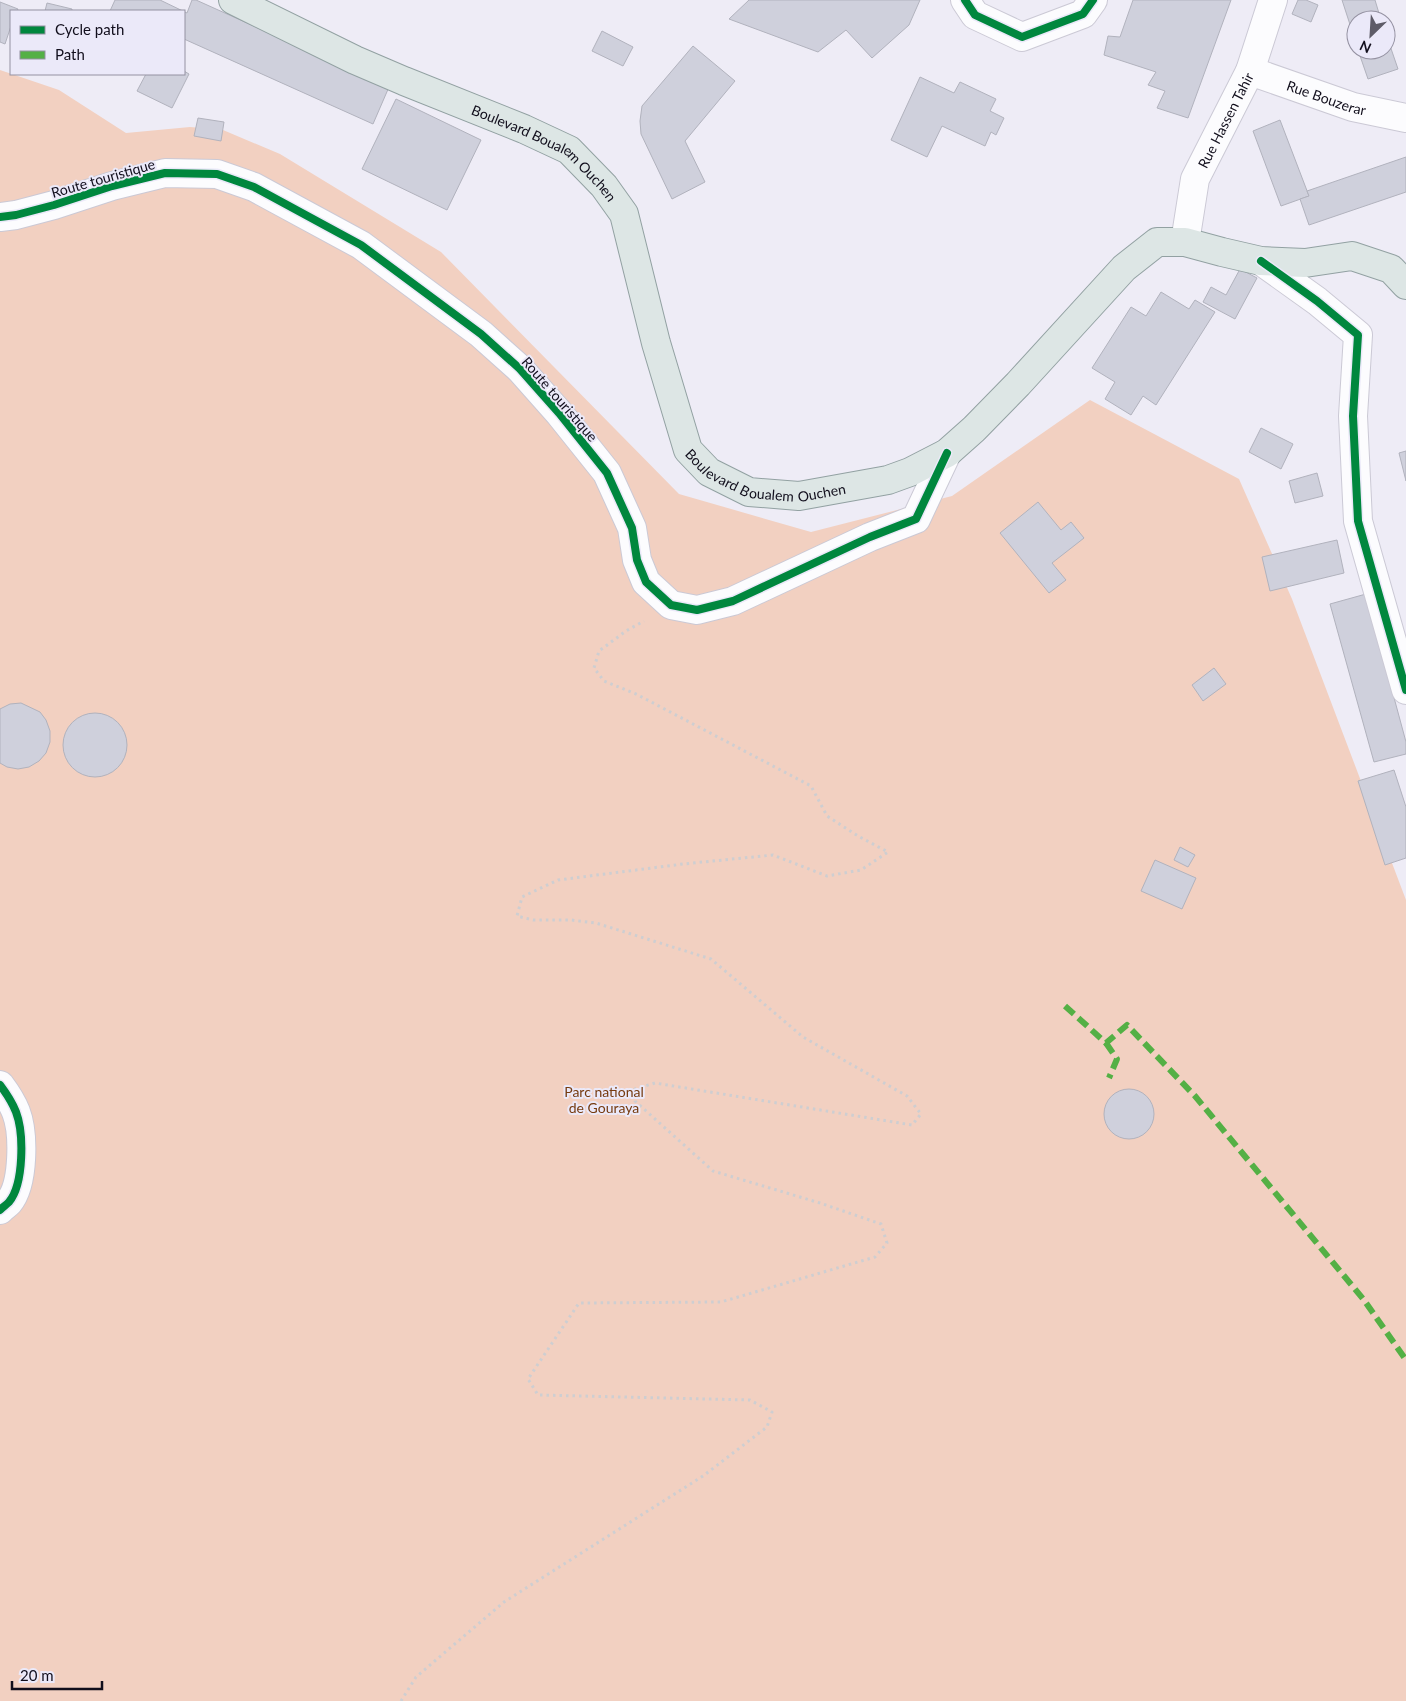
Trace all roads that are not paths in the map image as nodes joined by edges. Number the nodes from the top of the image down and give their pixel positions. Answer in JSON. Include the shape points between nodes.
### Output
{"nodes":[{"id":1,"x":233,"y":0,"type":"edge"},
{"id":2,"x":965,"y":0,"type":"edge"},
{"id":3,"x":1093,"y":0,"type":"edge"},
{"id":4,"x":1273,"y":0,"type":"edge"},
{"id":5,"x":1250,"y":71,"type":"junction"},
{"id":6,"x":1406,"y":118,"type":"edge"},
{"id":7,"x":0,"y":217,"type":"edge"},
{"id":8,"x":1185,"y":242,"type":"junction"},
{"id":9,"x":1262,"y":261,"type":"junction"},
{"id":10,"x":1406,"y":286,"type":"edge"},
{"id":11,"x":947,"y":454,"type":"junction"},
{"id":12,"x":1406,"y":690,"type":"edge"},
{"id":13,"x":0,"y":1085,"type":"edge"},
{"id":14,"x":0,"y":1210,"type":"edge"}],
"edges":[{"from":1,"to":11,"type":"main road","name":"Boulevard Boualem Ouchen","via":[[355,60],[569,150],[604,186],[624,214],[656,343],[688,450],[709,472],[749,492],[799,496],[888,480]]},
{"from":2,"to":3,"type":"street","via":[[975,16],[1022,37],[1083,14]]},
{"from":4,"to":5,"type":"street","name":"Rue Hassen Tahir"},
{"from":5,"to":6,"type":"street","name":"Rue Bouzerar","via":[[1353,107]]},
{"from":5,"to":8,"type":"street","name":"Rue Hassen Tahir","via":[[1195,179]]},
{"from":7,"to":11,"type":"street","name":"Route touristique","via":[[165,173],[217,174],[254,187],[361,245],[481,334],[520,369],[559,413],[607,473],[632,528],[646,582],[670,605],[697,610],[733,601],[916,519]]},
{"from":8,"to":9,"type":"main road","name":"Boulevard Boualem Ouchen"},
{"from":8,"to":11,"type":"main road","name":"Boulevard Boualem Ouchen","via":[[1157,242],[1124,268],[1018,384]]},
{"from":9,"to":10,"type":"main road","name":"Boulevard Boualem Ouchen","via":[[1304,263],[1352,256],[1390,269]]},
{"from":9,"to":12,"type":"street","via":[[1358,335],[1353,416],[1358,521]]},
{"from":13,"to":14,"type":"street","via":[[16,1112],[22,1154],[18,1180],[10,1201]]}]}
